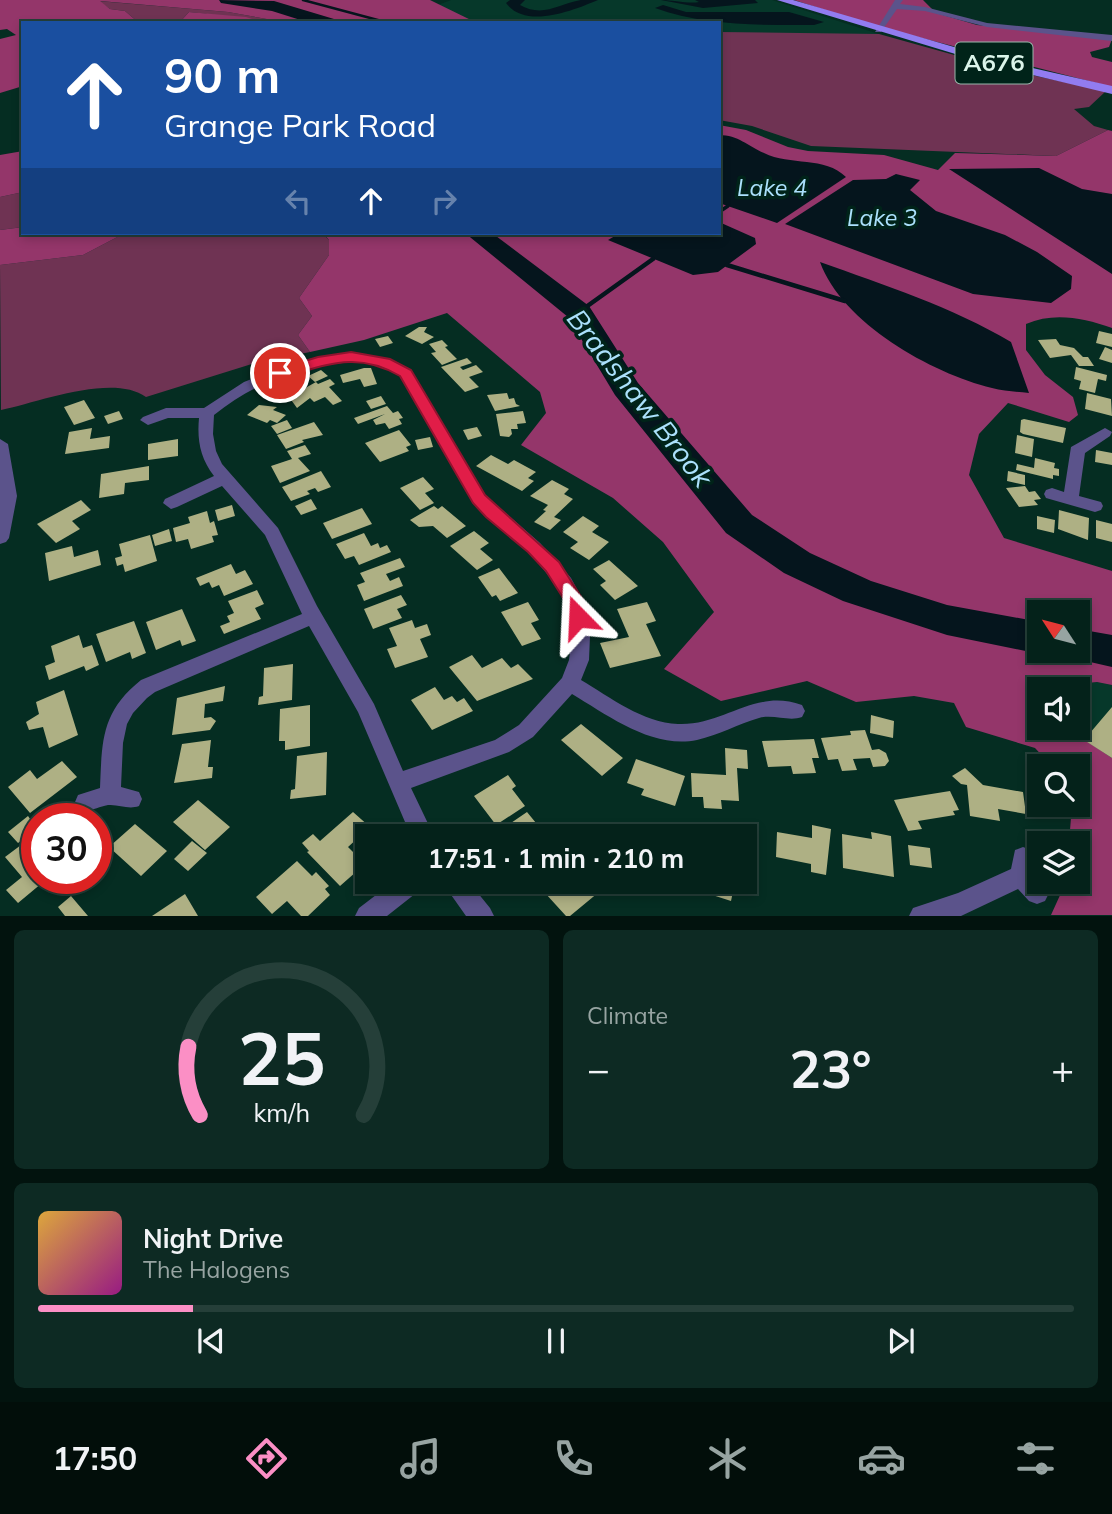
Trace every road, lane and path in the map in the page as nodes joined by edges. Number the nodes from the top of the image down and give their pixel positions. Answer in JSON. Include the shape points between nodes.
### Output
{"nodes":[{"id":1,"x":782,"y":0,"type":"edge"},
{"id":2,"x":897,"y":3,"type":"edge"},
{"id":3,"x":878,"y":30,"type":"junction"},
{"id":4,"x":1112,"y":38,"type":"edge"},
{"id":5,"x":1112,"y":90,"type":"edge"},
{"id":6,"x":154,"y":413,"type":"dead end"},
{"id":7,"x":207,"y":413,"type":"junction"},
{"id":8,"x":1087,"y":427,"type":"dead end"},
{"id":9,"x":1109,"y":434,"type":"edge"},
{"id":10,"x":0,"y":444,"type":"edge"},
{"id":11,"x":222,"y":480,"type":"junction"},
{"id":12,"x":1052,"y":494,"type":"dead end"},
{"id":13,"x":1071,"y":498,"type":"junction"},
{"id":14,"x":168,"y":504,"type":"dead end"},
{"id":15,"x":1095,"y":506,"type":"dead end"},
{"id":16,"x":0,"y":538,"type":"edge"},
{"id":17,"x":313,"y":617,"type":"junction"},
{"id":18,"x":570,"y":683,"type":"junction"},
{"id":19,"x":795,"y":711,"type":"dead end"},
{"id":20,"x":397,"y":783,"type":"junction"},
{"id":21,"x":86,"y":802,"type":"dead end"},
{"id":22,"x":417,"y":824,"type":"edge"},
{"id":23,"x":1027,"y":875,"type":"dead end"},
{"id":24,"x":396,"y":894,"type":"edge"},
{"id":25,"x":464,"y":894,"type":"edge"},
{"id":26,"x":367,"y":915,"type":"edge"},
{"id":27,"x":482,"y":915,"type":"edge"},
{"id":28,"x":921,"y":915,"type":"edge"}],
"edges":[{"from":1,"to":3,"type":"main road","number":"A676"},
{"from":2,"to":3,"type":"street"},
{"from":2,"to":4,"type":"street","via":[[987,25]]},
{"from":3,"to":5,"type":"main road","number":"A676"},
{"from":6,"to":7,"type":"street"},
{"from":7,"to":11,"type":"street","via":[[205,444]]},
{"from":7,"to":18,"type":"street","via":[[232,393],[260,380],[334,357],[369,358],[406,373],[479,499],[552,566],[574,600],[581,636],[579,660]]},
{"from":8,"to":9,"type":"street"},
{"from":9,"to":13,"type":"street","via":[[1077,451]]},
{"from":10,"to":16,"type":"street","via":[[9,496]]},
{"from":11,"to":14,"type":"street"},
{"from":11,"to":17,"type":"street","via":[[263,517]]},
{"from":12,"to":13,"type":"street"},
{"from":13,"to":15,"type":"street"},
{"from":17,"to":20,"type":"street","via":[[368,712]]},
{"from":17,"to":21,"type":"street","via":[[148,686],[120,714],[116,728],[120,797]]},
{"from":18,"to":19,"type":"street","via":[[639,722],[678,733],[727,722],[763,700]]},
{"from":18,"to":20,"type":"street","via":[[526,731],[502,746]]},
{"from":20,"to":22,"type":"street"},
{"from":23,"to":28,"type":"street","via":[[961,904]]},
{"from":24,"to":26,"type":"street"},
{"from":25,"to":27,"type":"street"}]}
